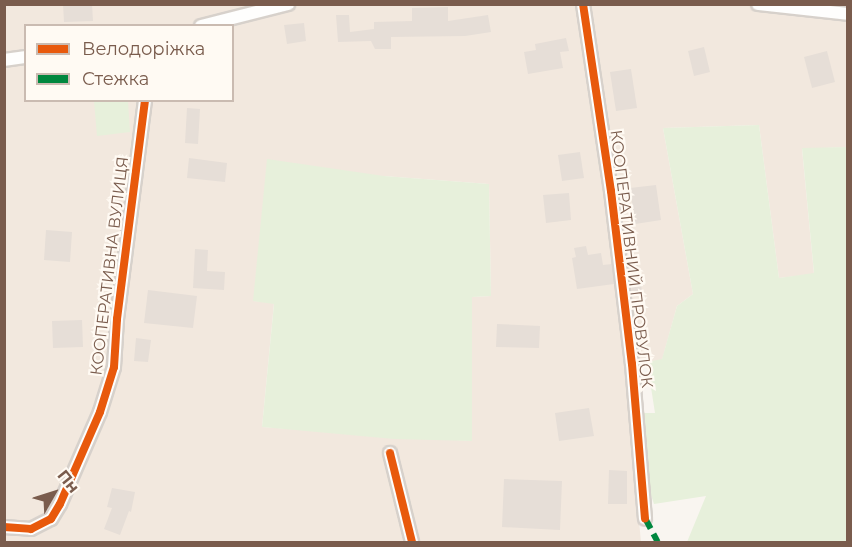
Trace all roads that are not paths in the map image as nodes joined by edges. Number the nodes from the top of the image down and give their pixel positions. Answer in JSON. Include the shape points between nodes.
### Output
{"nodes":[{"id":1,"x":288,"y":4,"type":"edge"},
{"id":2,"x":583,"y":4,"type":"edge"},
{"id":3,"x":758,"y":4,"type":"edge"},
{"id":4,"x":848,"y":14,"type":"edge"},
{"id":5,"x":209,"y":24,"type":"edge"},
{"id":6,"x":24,"y":57,"type":"edge"},
{"id":7,"x":4,"y":60,"type":"edge"},
{"id":8,"x":145,"y":102,"type":"edge"},
{"id":9,"x":390,"y":453,"type":"dead end"},
{"id":10,"x":645,"y":518,"type":"dead end"},
{"id":11,"x":4,"y":527,"type":"edge"},
{"id":12,"x":412,"y":543,"type":"edge"}],
"edges":[{"from":1,"to":5,"type":"street"},
{"from":2,"to":10,"type":"street","name":"КООПЕРАТИВНИЙ ПРОВУЛОК","via":[[613,202]]},
{"from":3,"to":4,"type":"street"},
{"from":6,"to":7,"type":"street"},
{"from":8,"to":11,"type":"street","name":"КООПЕРАТИВНА ВУЛИЦЯ","via":[[114,367],[100,412],[51,519],[31,528]]},
{"from":9,"to":12,"type":"street"}]}
